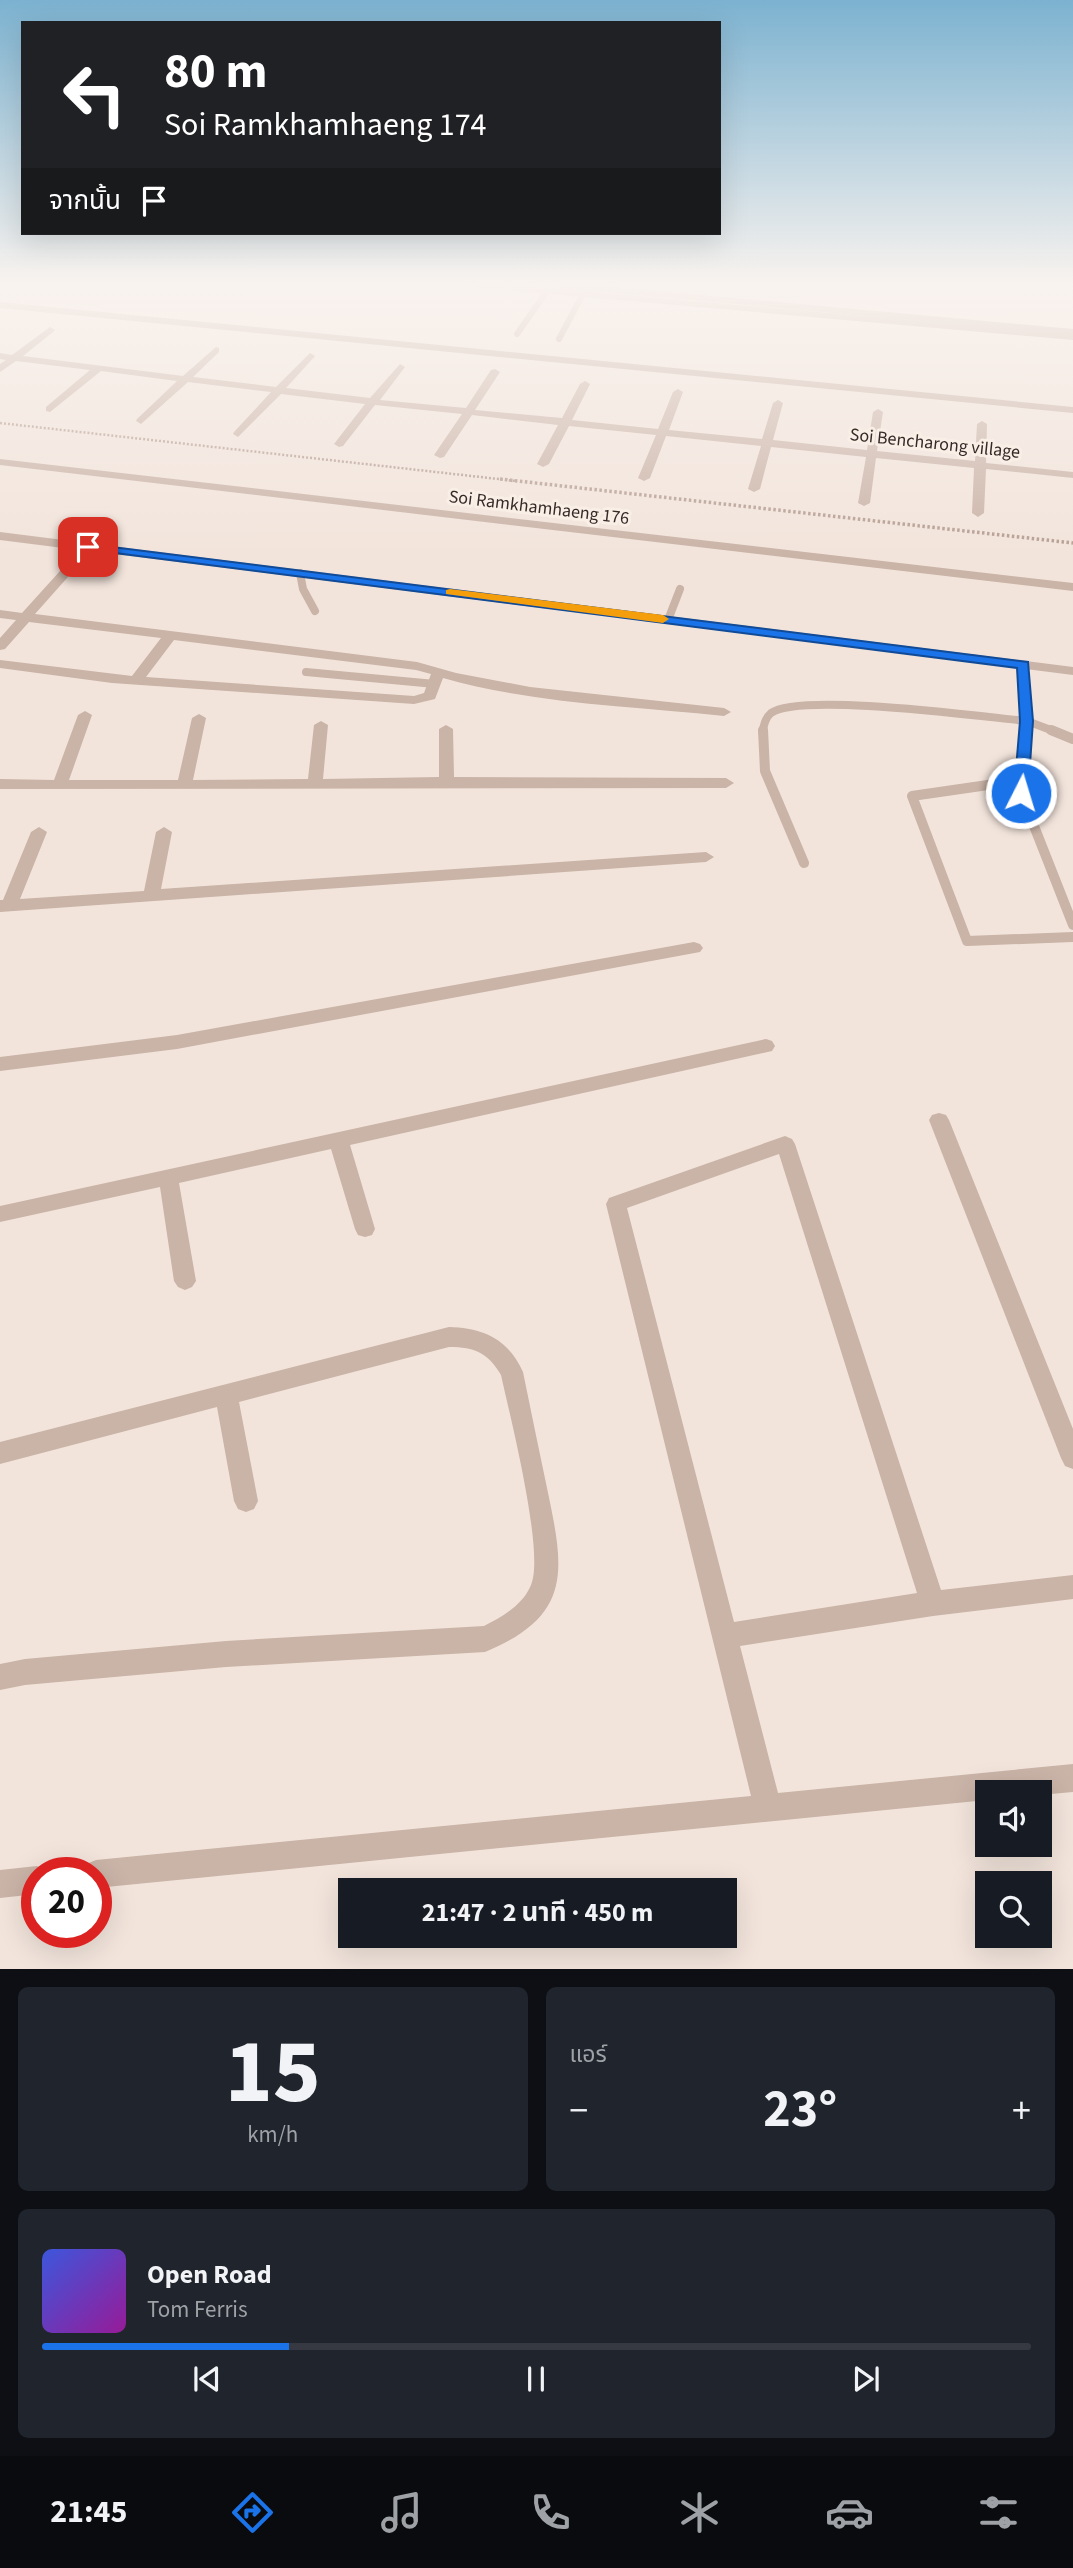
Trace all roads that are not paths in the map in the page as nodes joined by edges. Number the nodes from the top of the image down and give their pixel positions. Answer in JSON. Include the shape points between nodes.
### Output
{"nodes":[{"id":1,"x":92,"y":374,"type":"edge"},
{"id":2,"x":144,"y":374,"type":"edge"},
{"id":3,"x":190,"y":374,"type":"edge"},
{"id":4,"x":293,"y":374,"type":"edge"},
{"id":5,"x":395,"y":374,"type":"edge"},
{"id":6,"x":494,"y":374,"type":"edge"},
{"id":7,"x":697,"y":374,"type":"edge"},
{"id":8,"x":184,"y":379,"type":"junction"},
{"id":9,"x":585,"y":384,"type":"dead end"},
{"id":10,"x":276,"y":391,"type":"junction"},
{"id":11,"x":678,"y":392,"type":"dead end"},
{"id":12,"x":373,"y":402,"type":"junction"},
{"id":13,"x":778,"y":402,"type":"dead end"},
{"id":14,"x":50,"y":409,"type":"dead end"},
{"id":15,"x":468,"y":411,"type":"junction"},
{"id":16,"x":1073,"y":411,"type":"edge"},
{"id":17,"x":878,"y":412,"type":"dead end"},
{"id":18,"x":141,"y":421,"type":"dead end"},
{"id":19,"x":565,"y":421,"type":"junction"},
{"id":20,"x":982,"y":424,"type":"dead end"},
{"id":21,"x":664,"y":431,"type":"junction"},
{"id":22,"x":238,"y":434,"type":"dead end"},
{"id":23,"x":766,"y":443,"type":"junction"},
{"id":24,"x":339,"y":444,"type":"dead end"},
{"id":25,"x":872,"y":453,"type":"junction"},
{"id":26,"x":440,"y":455,"type":"dead end"},
{"id":27,"x":0,"y":462,"type":"edge"},
{"id":28,"x":543,"y":464,"type":"dead end"},
{"id":29,"x":980,"y":465,"type":"junction"},
{"id":30,"x":1073,"y":475,"type":"edge"},
{"id":31,"x":644,"y":478,"type":"dead end"},
{"id":32,"x":754,"y":489,"type":"dead end"},
{"id":33,"x":864,"y":503,"type":"dead end"},
{"id":34,"x":978,"y":513,"type":"dead end"},
{"id":35,"x":0,"y":536,"type":"edge"},
{"id":36,"x":88,"y":547,"type":"junction"},
{"id":37,"x":300,"y":573,"type":"junction"},
{"id":38,"x":1073,"y":587,"type":"edge"},
{"id":39,"x":680,"y":589,"type":"dead end"},
{"id":40,"x":315,"y":611,"type":"dead end"},
{"id":41,"x":0,"y":614,"type":"edge"},
{"id":42,"x":25,"y":618,"type":"junction"},
{"id":43,"x":668,"y":620,"type":"junction"},
{"id":44,"x":169,"y":637,"type":"junction"},
{"id":45,"x":0,"y":646,"type":"edge"},
{"id":46,"x":0,"y":664,"type":"edge"},
{"id":47,"x":1023,"y":665,"type":"junction"},
{"id":48,"x":1073,"y":671,"type":"edge"},
{"id":49,"x":306,"y":672,"type":"dead end"},
{"id":50,"x":437,"y":679,"type":"junction"},
{"id":51,"x":136,"y":681,"type":"junction"},
{"id":52,"x":724,"y":712,"type":"dead end"},
{"id":53,"x":85,"y":715,"type":"dead end"},
{"id":54,"x":199,"y":718,"type":"dead end"},
{"id":55,"x":1027,"y":721,"type":"junction"},
{"id":56,"x":321,"y":725,"type":"dead end"},
{"id":57,"x":446,"y":729,"type":"dead end"},
{"id":58,"x":1073,"y":739,"type":"edge"},
{"id":59,"x":447,"y":780,"type":"junction"},
{"id":60,"x":1022,"y":780,"type":"junction"},
{"id":61,"x":315,"y":783,"type":"junction"},
{"id":62,"x":726,"y":783,"type":"dead end"},
{"id":63,"x":0,"y":784,"type":"edge"},
{"id":64,"x":185,"y":784,"type":"junction"},
{"id":65,"x":60,"y":785,"type":"junction"},
{"id":66,"x":39,"y":832,"type":"dead end"},
{"id":67,"x":164,"y":832,"type":"dead end"},
{"id":68,"x":706,"y":857,"type":"dead end"},
{"id":69,"x":804,"y":863,"type":"dead end"},
{"id":70,"x":151,"y":897,"type":"junction"},
{"id":71,"x":5,"y":906,"type":"edge"},
{"id":72,"x":1073,"y":925,"type":"edge"},
{"id":73,"x":1073,"y":937,"type":"edge"},
{"id":74,"x":694,"y":948,"type":"dead end"},
{"id":75,"x":766,"y":1046,"type":"dead end"},
{"id":76,"x":0,"y":1064,"type":"edge"},
{"id":77,"x":939,"y":1119,"type":"dead end"},
{"id":78,"x":338,"y":1138,"type":"junction"},
{"id":79,"x":168,"y":1177,"type":"junction"},
{"id":80,"x":0,"y":1214,"type":"edge"},
{"id":81,"x":365,"y":1229,"type":"dead end"},
{"id":82,"x":185,"y":1281,"type":"dead end"},
{"id":83,"x":226,"y":1394,"type":"junction"},
{"id":84,"x":0,"y":1452,"type":"edge"},
{"id":85,"x":1073,"y":1458,"type":"edge"},
{"id":86,"x":246,"y":1501,"type":"dead end"},
{"id":87,"x":1073,"y":1587,"type":"edge"},
{"id":88,"x":933,"y":1603,"type":"junction"},
{"id":89,"x":724,"y":1636,"type":"junction"},
{"id":90,"x":0,"y":1677,"type":"edge"},
{"id":91,"x":1073,"y":1778,"type":"edge"},
{"id":92,"x":768,"y":1808,"type":"junction"},
{"id":93,"x":112,"y":1872,"type":"edge"},
{"id":94,"x":21,"y":1882,"type":"edge"},
{"id":95,"x":0,"y":1884,"type":"edge"}],
"edges":[{"from":1,"to":14,"type":"street"},
{"from":2,"to":8,"type":"street","name":"Soi Bencharong village"},
{"from":3,"to":8,"type":"street"},
{"from":4,"to":10,"type":"street"},
{"from":5,"to":12,"type":"street"},
{"from":6,"to":15,"type":"street"},
{"from":7,"to":16,"type":"street"},
{"from":8,"to":10,"type":"street","name":"Soi Bencharong village"},
{"from":8,"to":18,"type":"street"},
{"from":9,"to":19,"type":"street"},
{"from":10,"to":12,"type":"street","name":"Soi Bencharong village"},
{"from":10,"to":22,"type":"street"},
{"from":11,"to":21,"type":"street"},
{"from":12,"to":15,"type":"street","name":"Soi Bencharong village"},
{"from":12,"to":24,"type":"street"},
{"from":13,"to":23,"type":"street"},
{"from":15,"to":19,"type":"street","name":"Soi Bencharong village"},
{"from":15,"to":26,"type":"street"},
{"from":17,"to":25,"type":"street"},
{"from":19,"to":21,"type":"street","name":"Soi Bencharong village"},
{"from":19,"to":28,"type":"street"},
{"from":20,"to":29,"type":"street"},
{"from":21,"to":23,"type":"street","name":"Soi Bencharong village"},
{"from":21,"to":31,"type":"street"},
{"from":23,"to":25,"type":"street","name":"Soi Bencharong village"},
{"from":23,"to":32,"type":"street"},
{"from":25,"to":29,"type":"street","name":"Soi Bencharong village"},
{"from":25,"to":33,"type":"street"},
{"from":27,"to":38,"type":"street","name":"Soi Ramkhamhaeng 176"},
{"from":29,"to":30,"type":"street","name":"Soi Bencharong village"},
{"from":29,"to":34,"type":"street"},
{"from":35,"to":36,"type":"street"},
{"from":36,"to":37,"type":"street"},
{"from":36,"to":42,"type":"street"},
{"from":37,"to":40,"type":"lane"},
{"from":37,"to":43,"type":"street"},
{"from":39,"to":43,"type":"lane"},
{"from":41,"to":42,"type":"street"},
{"from":42,"to":44,"type":"street"},
{"from":42,"to":45,"type":"street"},
{"from":43,"to":47,"type":"street"},
{"from":44,"to":50,"type":"street","via":[[417,666]]},
{"from":44,"to":51,"type":"street"},
{"from":46,"to":51,"type":"street"},
{"from":47,"to":48,"type":"street"},
{"from":47,"to":55,"type":"lane"},
{"from":49,"to":50,"type":"lane"},
{"from":50,"to":51,"type":"street","via":[[430,696],[414,700]]},
{"from":50,"to":52,"type":"street"},
{"from":53,"to":65,"type":"street"},
{"from":54,"to":64,"type":"street"},
{"from":55,"to":58,"type":"lane"},
{"from":55,"to":60,"type":"lane"},
{"from":55,"to":69,"type":"lane","via":[[858,705],[782,709],[771,714],[763,726],[765,771]]},
{"from":56,"to":61,"type":"street"},
{"from":57,"to":59,"type":"street"},
{"from":59,"to":61,"type":"street"},
{"from":59,"to":62,"type":"street"},
{"from":60,"to":72,"type":"lane","via":[[1021,793]]},
{"from":60,"to":73,"type":"lane","via":[[912,796],[967,941]]},
{"from":61,"to":64,"type":"street"},
{"from":63,"to":65,"type":"street"},
{"from":64,"to":65,"type":"street"},
{"from":66,"to":71,"type":"street"},
{"from":67,"to":70,"type":"street"},
{"from":68,"to":70,"type":"street"},
{"from":70,"to":71,"type":"street"},
{"from":74,"to":76,"type":"street","via":[[190,1040]]},
{"from":75,"to":78,"type":"street"},
{"from":77,"to":85,"type":"street"},
{"from":78,"to":79,"type":"street"},
{"from":78,"to":81,"type":"street"},
{"from":79,"to":80,"type":"street"},
{"from":79,"to":82,"type":"street"},
{"from":83,"to":84,"type":"street"},
{"from":83,"to":86,"type":"street"},
{"from":83,"to":90,"type":"street","via":[[449,1337],[473,1337],[489,1343],[512,1372],[548,1549],[546,1584],[538,1600],[522,1619],[485,1639],[226,1654]]},
{"from":87,"to":88,"type":"street"},
{"from":88,"to":89,"type":"street"},
{"from":88,"to":89,"type":"street","via":[[785,1144],[616,1204]]},
{"from":89,"to":92,"type":"street"},
{"from":91,"to":92,"type":"street"},
{"from":92,"to":93,"type":"street"},
{"from":94,"to":95,"type":"street"}]}
